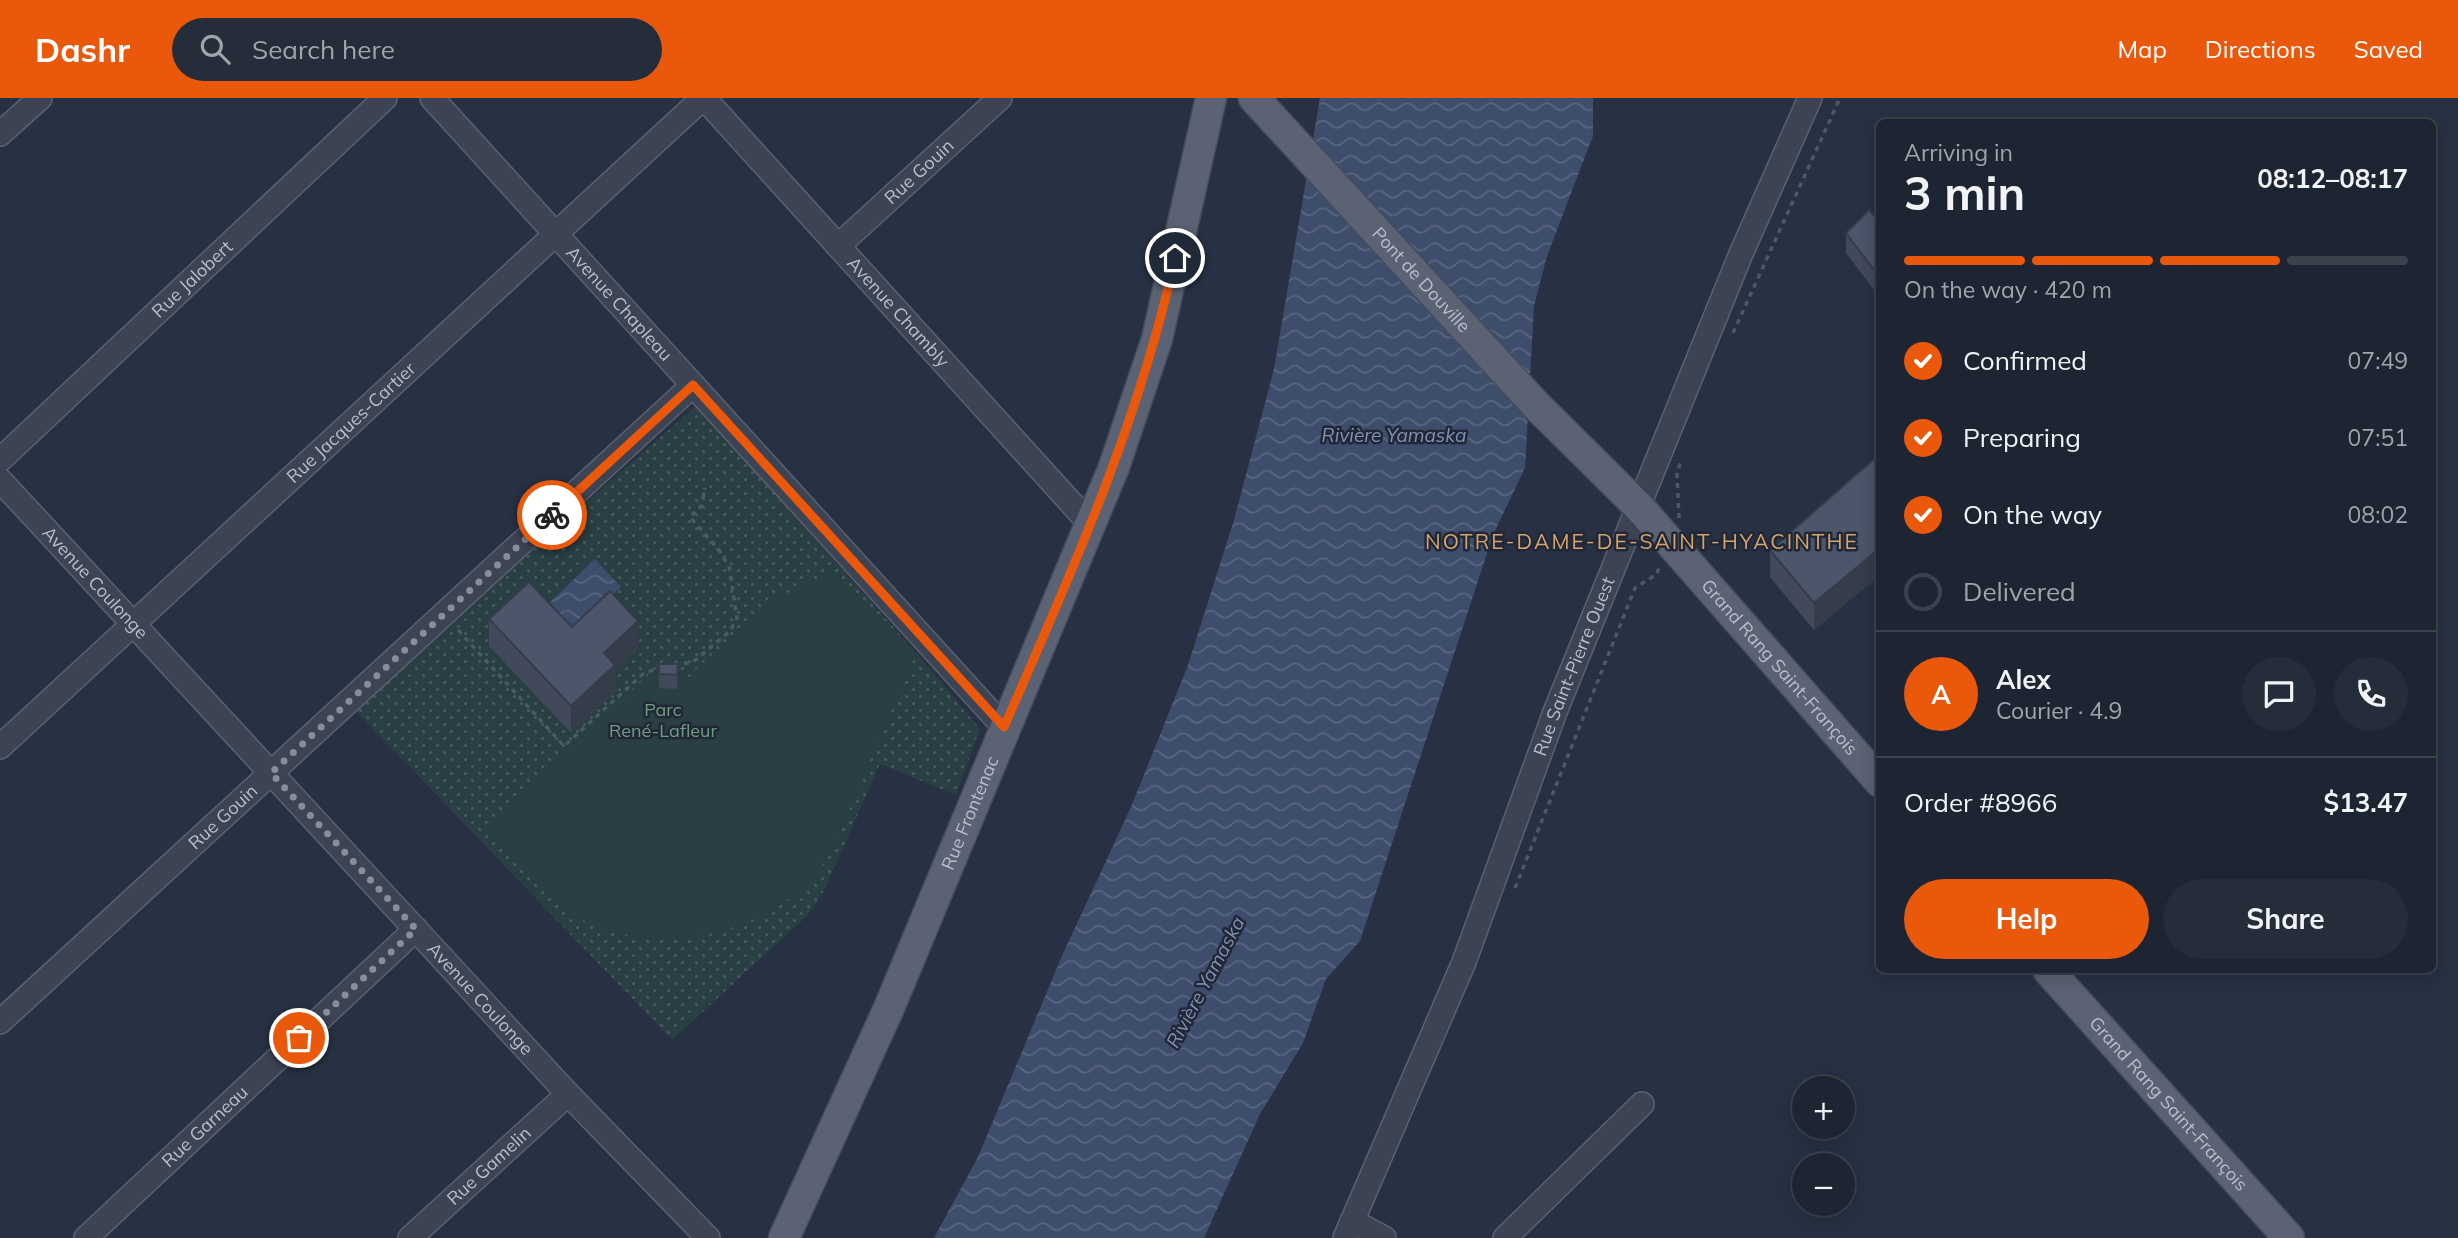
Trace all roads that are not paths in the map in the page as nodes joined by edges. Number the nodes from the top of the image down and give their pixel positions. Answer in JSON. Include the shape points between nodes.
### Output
{"nodes":[{"id":1,"x":40,"y":98,"type":"edge"},
{"id":2,"x":385,"y":98,"type":"edge"},
{"id":3,"x":432,"y":98,"type":"edge"},
{"id":4,"x":703,"y":98,"type":"edge"},
{"id":5,"x":1000,"y":98,"type":"edge"},
{"id":6,"x":1211,"y":98,"type":"edge"},
{"id":7,"x":1254,"y":98,"type":"edge"},
{"id":8,"x":1810,"y":98,"type":"edge"},
{"id":9,"x":0,"y":134,"type":"edge"},
{"id":10,"x":556,"y":234,"type":"junction"},
{"id":11,"x":838,"y":246,"type":"junction"},
{"id":12,"x":693,"y":385,"type":"junction"},
{"id":13,"x":1535,"y":404,"type":"joint"},
{"id":14,"x":0,"y":460,"type":"edge"},
{"id":15,"x":0,"y":480,"type":"edge"},
{"id":16,"x":1639,"y":507,"type":"junction"},
{"id":17,"x":1092,"y":526,"type":"junction"},
{"id":18,"x":133,"y":624,"type":"junction"},
{"id":19,"x":1004,"y":727,"type":"junction"},
{"id":20,"x":0,"y":747,"type":"edge"},
{"id":21,"x":271,"y":773,"type":"junction"},
{"id":22,"x":1876,"y":777,"type":"edge"},
{"id":23,"x":416,"y":929,"type":"junction"},
{"id":24,"x":2051,"y":973,"type":"edge"},
{"id":25,"x":0,"y":1022,"type":"edge"},
{"id":26,"x":568,"y":1094,"type":"junction"},
{"id":27,"x":1643,"y":1104,"type":"dead end"},
{"id":28,"x":1348,"y":1229,"type":"edge"},
{"id":29,"x":86,"y":1238,"type":"edge"},
{"id":30,"x":410,"y":1238,"type":"edge"},
{"id":31,"x":708,"y":1238,"type":"edge"},
{"id":32,"x":784,"y":1238,"type":"edge"},
{"id":33,"x":1384,"y":1238,"type":"edge"},
{"id":34,"x":1505,"y":1238,"type":"edge"},
{"id":35,"x":2289,"y":1238,"type":"edge"}],
"edges":[{"from":1,"to":9,"type":"street"},
{"from":2,"to":14,"type":"street","name":"Rue Jalobert"},
{"from":3,"to":10,"type":"street","name":"Avenue Chapleau"},
{"from":4,"to":10,"type":"street","name":"Rue Jacques-Cartier"},
{"from":4,"to":11,"type":"street","name":"Avenue Chambly"},
{"from":5,"to":11,"type":"street","name":"Rue Gouin"},
{"from":6,"to":17,"type":"main road","name":"Rue Frontenac","via":[[1157,338]]},
{"from":7,"to":13,"type":"main road","name":"Pont de Douville"},
{"from":8,"to":16,"type":"street","name":"Rue Saint-Pierre Ouest","via":[[1740,256]]},
{"from":10,"to":12,"type":"street","name":"Avenue Chapleau"},
{"from":10,"to":18,"type":"street","name":"Rue Jacques-Cartier"},
{"from":11,"to":17,"type":"street","name":"Avenue Chambly"},
{"from":12,"to":19,"type":"street","name":"Avenue Chapleau"},
{"from":12,"to":21,"type":"street","name":"Rue Gouin"},
{"from":13,"to":16,"type":"main road","name":"Grand Rang Saint-François"},
{"from":15,"to":18,"type":"street","name":"Avenue Coulonge"},
{"from":16,"to":22,"type":"main road","name":"Grand Rang Saint-François"},
{"from":16,"to":28,"type":"street","name":"Rue Saint-Pierre Ouest","via":[[1555,712],[1464,962]]},
{"from":17,"to":19,"type":"main road","name":"Rue Frontenac"},
{"from":18,"to":20,"type":"street","name":"Rue Jacques-Cartier"},
{"from":18,"to":21,"type":"street","name":"Avenue Coulonge"},
{"from":19,"to":32,"type":"main road","name":"Rue Frontenac","via":[[889,1008]]},
{"from":21,"to":23,"type":"street","name":"Avenue Coulonge"},
{"from":21,"to":25,"type":"street","name":"Rue Gouin"},
{"from":23,"to":26,"type":"street","name":"Avenue Coulonge"},
{"from":23,"to":29,"type":"street","name":"Rue Garneau"},
{"from":24,"to":35,"type":"main road","name":"Grand Rang Saint-François"},
{"from":26,"to":30,"type":"street","name":"Rue Gamelin"},
{"from":26,"to":31,"type":"street","name":"Avenue Coulonge"},
{"from":27,"to":34,"type":"street"},
{"from":28,"to":33,"type":"street"}]}
